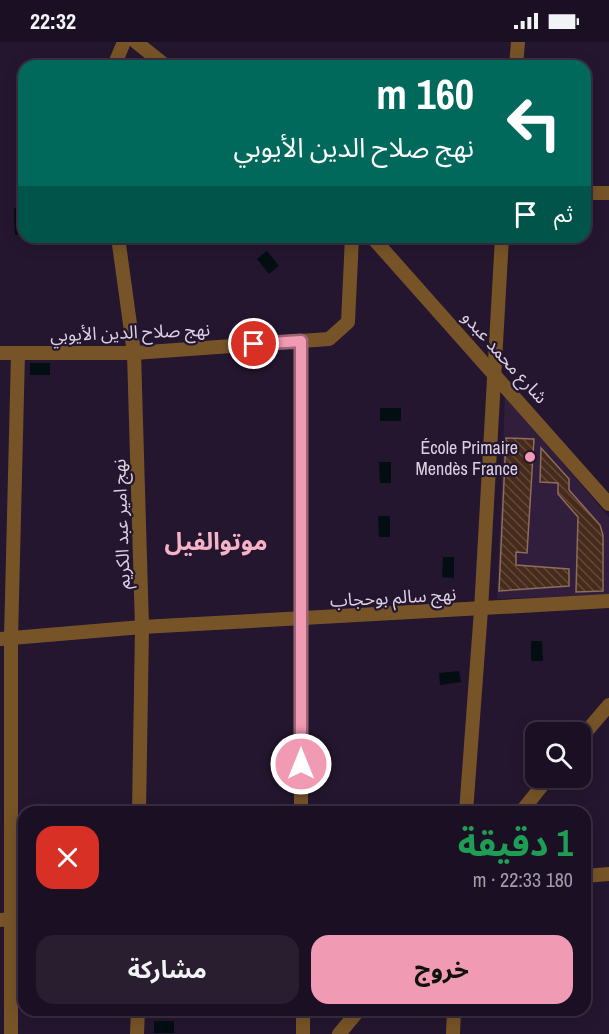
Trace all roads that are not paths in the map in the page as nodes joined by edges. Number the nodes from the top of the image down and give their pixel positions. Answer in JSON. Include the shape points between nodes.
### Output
{"nodes":[{"id":1,"x":124,"y":42,"type":"edge"},
{"id":2,"x":136,"y":42,"type":"edge"},
{"id":3,"x":518,"y":42,"type":"edge"},
{"id":4,"x":116,"y":60,"type":"edge"},
{"id":5,"x":158,"y":60,"type":"edge"},
{"id":6,"x":516,"y":60,"type":"edge"},
{"id":7,"x":591,"y":193,"type":"edge"},
{"id":8,"x":609,"y":193,"type":"edge"},
{"id":9,"x":119,"y":243,"type":"edge"},
{"id":10,"x":352,"y":243,"type":"edge"},
{"id":11,"x":377,"y":243,"type":"edge"},
{"id":12,"x":502,"y":243,"type":"edge"},
{"id":13,"x":301,"y":341,"type":"junction"},
{"id":14,"x":0,"y":353,"type":"edge"},
{"id":15,"x":18,"y":353,"type":"junction"},
{"id":16,"x":134,"y":353,"type":"junction"},
{"id":17,"x":495,"y":373,"type":"junction"},
{"id":18,"x":609,"y":504,"type":"edge"},
{"id":19,"x":609,"y":602,"type":"edge"},
{"id":20,"x":481,"y":610,"type":"junction"},
{"id":21,"x":299,"y":620,"type":"junction"},
{"id":22,"x":142,"y":627,"type":"junction"},
{"id":23,"x":6,"y":639,"type":"edge"},
{"id":24,"x":609,"y":705,"type":"edge"},
{"id":25,"x":591,"y":726,"type":"edge"},
{"id":26,"x":540,"y":788,"type":"edge"},
{"id":27,"x":140,"y":806,"type":"edge"},
{"id":28,"x":301,"y":806,"type":"edge"},
{"id":29,"x":466,"y":806,"type":"edge"},
{"id":30,"x":526,"y":806,"type":"edge"},
{"id":31,"x":609,"y":874,"type":"edge"},
{"id":32,"x":591,"y":876,"type":"edge"},
{"id":33,"x":12,"y":919,"type":"edge"},
{"id":34,"x":138,"y":1016,"type":"edge"},
{"id":35,"x":303,"y":1016,"type":"edge"},
{"id":36,"x":354,"y":1016,"type":"edge"},
{"id":37,"x":454,"y":1016,"type":"edge"},
{"id":38,"x":11,"y":1034,"type":"edge"},
{"id":39,"x":137,"y":1034,"type":"edge"},
{"id":40,"x":303,"y":1034,"type":"edge"},
{"id":41,"x":339,"y":1034,"type":"edge"},
{"id":42,"x":453,"y":1034,"type":"edge"}],
"edges":[{"from":1,"to":4,"type":"street"},
{"from":2,"to":5,"type":"street"},
{"from":3,"to":6,"type":"street"},
{"from":7,"to":8,"type":"street"},
{"from":9,"to":16,"type":"street","name":"نهج امير عبد الكريم"},
{"from":10,"to":13,"type":"street","name":"نهج صلاح الدين الأيوبي","via":[[348,322],[329,339]]},
{"from":11,"to":17,"type":"street","name":"شارع محمد عبدو"},
{"from":12,"to":17,"type":"street"},
{"from":13,"to":16,"type":"street","name":"نهج صلاح الدين الأيوبي"},
{"from":13,"to":21,"type":"street"},
{"from":14,"to":15,"type":"street","name":"نهج صلاح الدين الأيوبي"},
{"from":15,"to":16,"type":"street","name":"نهج صلاح الدين الأيوبي"},
{"from":15,"to":23,"type":"street"},
{"from":16,"to":22,"type":"street","name":"نهج امير عبد الكريم"},
{"from":17,"to":18,"type":"street","name":"شارع محمد عبدو"},
{"from":17,"to":20,"type":"street"},
{"from":19,"to":20,"type":"street","name":"نهج سالم بوحجاب"},
{"from":20,"to":21,"type":"street","name":"نهج سالم بوحجاب"},
{"from":20,"to":29,"type":"street"},
{"from":21,"to":22,"type":"street","name":"نهج سالم بوحجاب"},
{"from":21,"to":28,"type":"street"},
{"from":22,"to":23,"type":"street","name":"نهج سالم بوحجاب"},
{"from":22,"to":27,"type":"street","name":"نهج امير عبد الكريم"},
{"from":23,"to":33,"type":"street"},
{"from":24,"to":25,"type":"street"},
{"from":26,"to":30,"type":"street"},
{"from":31,"to":32,"type":"street"},
{"from":33,"to":38,"type":"street"},
{"from":34,"to":39,"type":"street"},
{"from":35,"to":40,"type":"street"},
{"from":36,"to":41,"type":"street"},
{"from":37,"to":42,"type":"street"}]}
